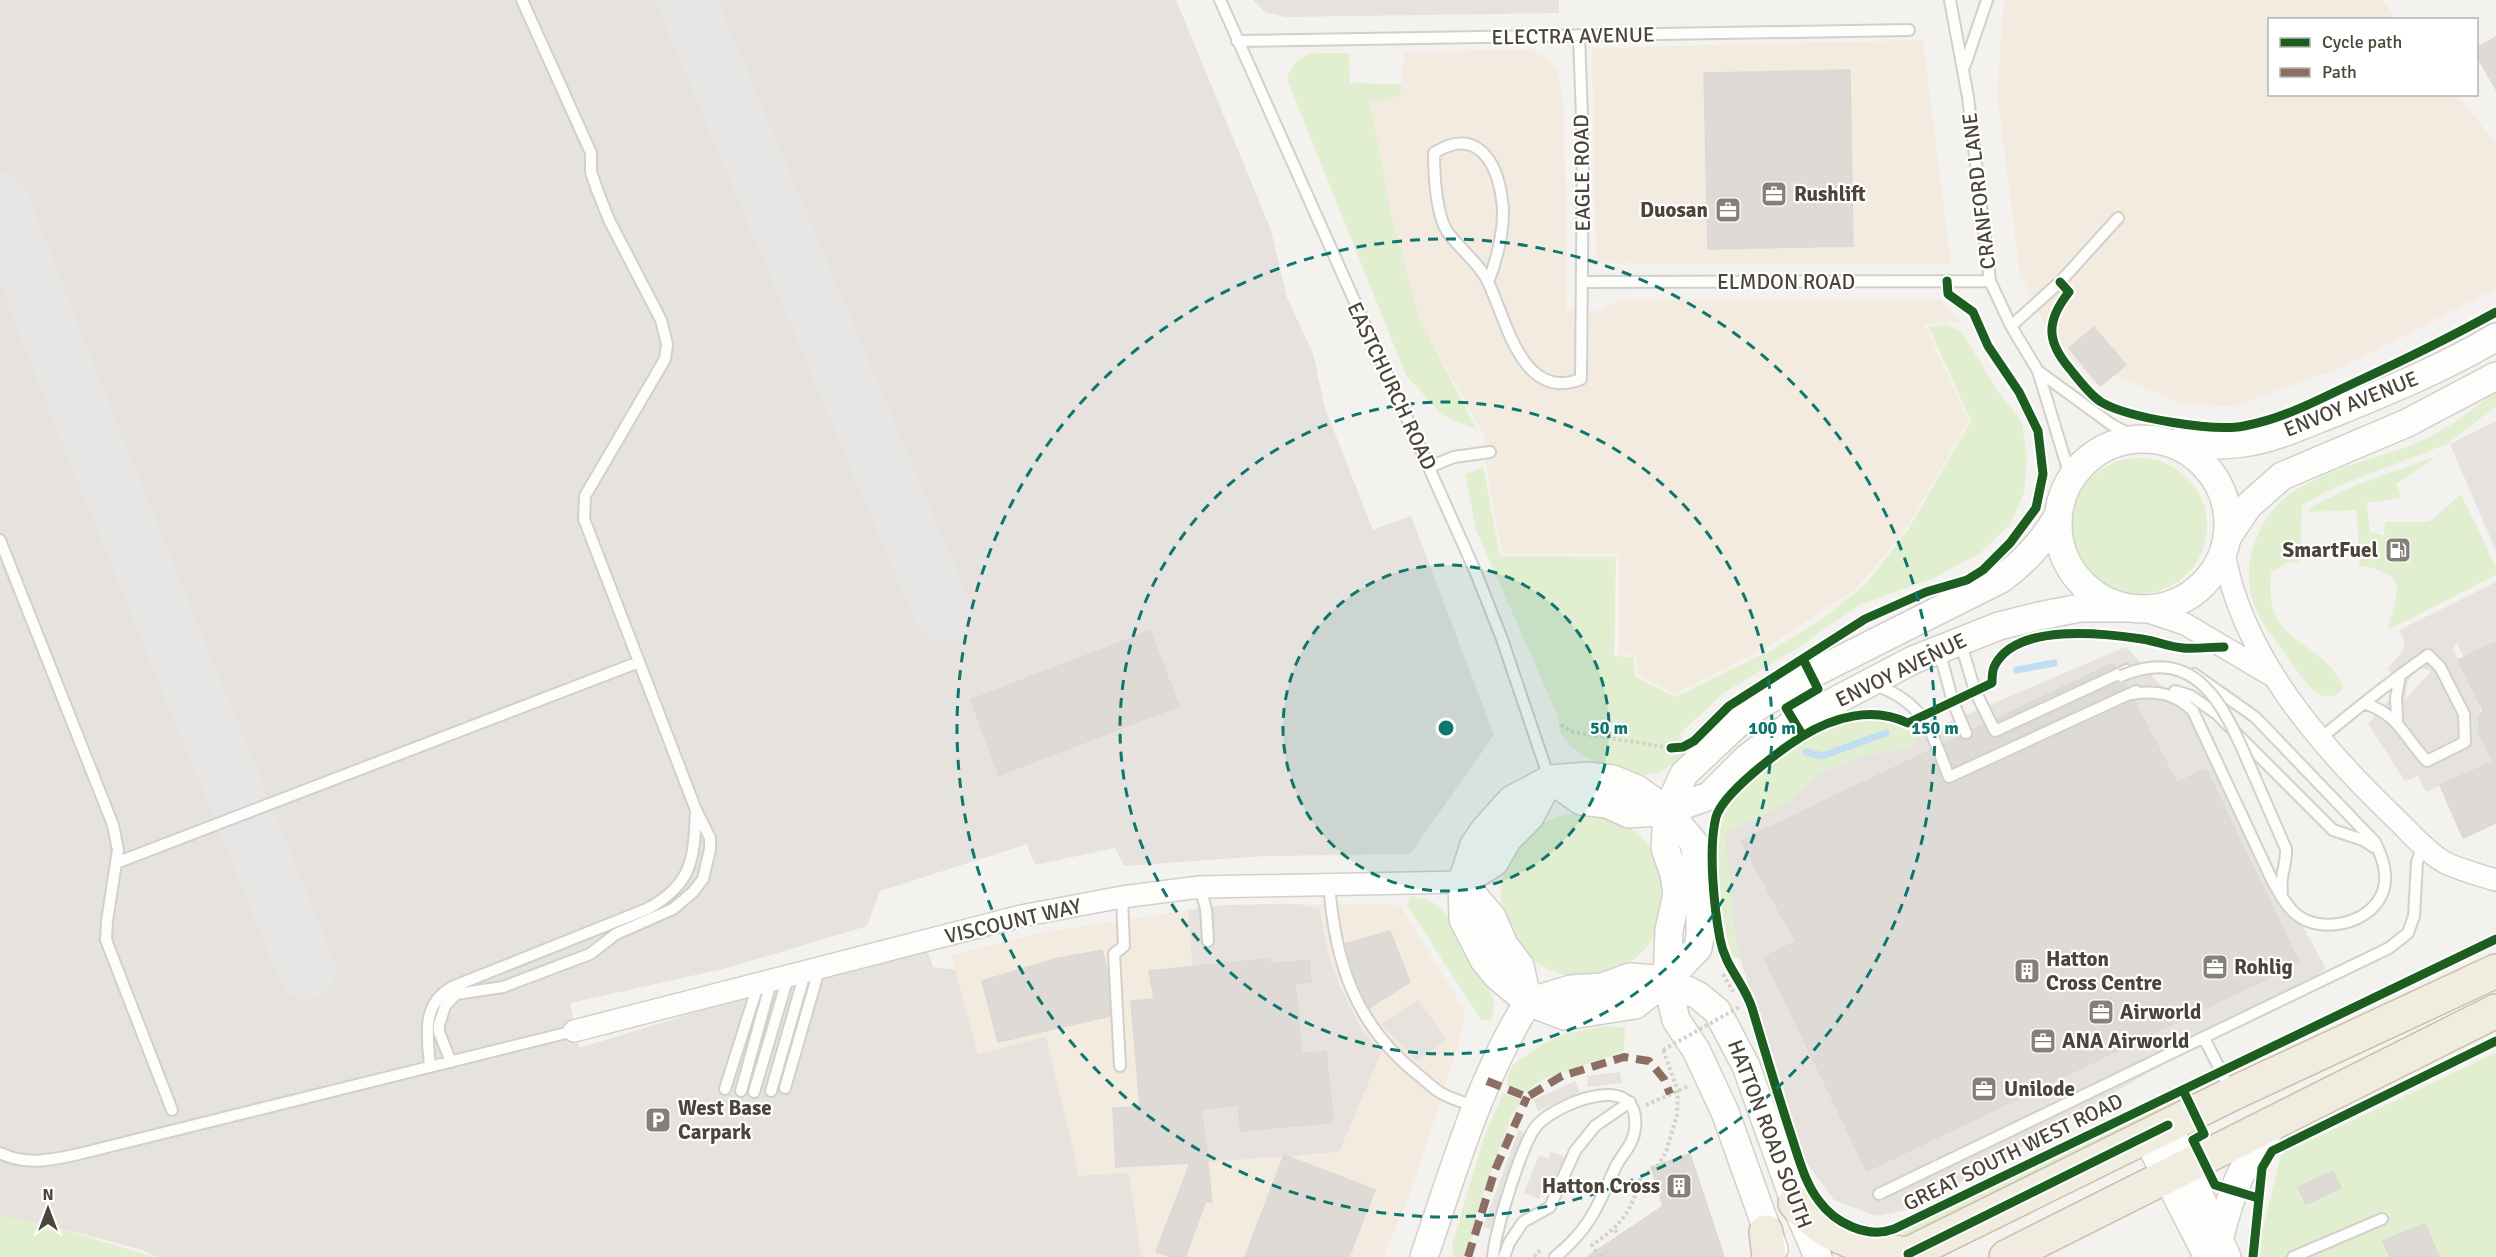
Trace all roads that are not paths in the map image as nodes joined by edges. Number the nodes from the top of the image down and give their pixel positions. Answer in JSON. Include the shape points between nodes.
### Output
{"nodes":[{"id":1,"x":522,"y":0,"type":"edge"},
{"id":2,"x":1220,"y":0,"type":"edge"},
{"id":3,"x":1950,"y":0,"type":"edge"},
{"id":4,"x":1987,"y":0,"type":"edge"},
{"id":5,"x":1909,"y":30,"type":"dead end"},
{"id":6,"x":1579,"y":36,"type":"junction"},
{"id":7,"x":1237,"y":41,"type":"junction"},
{"id":8,"x":1964,"y":66,"type":"junction"},
{"id":9,"x":2118,"y":218,"type":"dead end"},
{"id":10,"x":1990,"y":281,"type":"junction"},
{"id":11,"x":1488,"y":282,"type":"junction"},
{"id":12,"x":1583,"y":282,"type":"junction"},
{"id":13,"x":2011,"y":326,"type":"junction"},
{"id":14,"x":2496,"y":337,"type":"edge"},
{"id":15,"x":2037,"y":371,"type":"junction"},
{"id":16,"x":2496,"y":376,"type":"edge"},
{"id":17,"x":2151,"y":440,"type":"junction"},
{"id":18,"x":1490,"y":452,"type":"dead end"},
{"id":19,"x":1429,"y":467,"type":"junction"},
{"id":20,"x":2071,"y":479,"type":"junction"},
{"id":21,"x":2058,"y":516,"type":"junction"},
{"id":22,"x":0,"y":540,"type":"edge"},
{"id":23,"x":2226,"y":544,"type":"junction"},
{"id":24,"x":2135,"y":609,"type":"junction"},
{"id":25,"x":1950,"y":645,"type":"junction"},
{"id":26,"x":639,"y":662,"type":"junction"},
{"id":27,"x":2400,"y":675,"type":"junction"},
{"id":28,"x":2121,"y":676,"type":"dead end"},
{"id":29,"x":2274,"y":677,"type":"junction"},
{"id":30,"x":1870,"y":683,"type":"junction"},
{"id":31,"x":2131,"y":694,"type":"dead end"},
{"id":32,"x":2364,"y":703,"type":"junction"},
{"id":33,"x":2397,"y":720,"type":"junction"},
{"id":34,"x":1966,"y":733,"type":"dead end"},
{"id":35,"x":2321,"y":738,"type":"junction"},
{"id":36,"x":1550,"y":779,"type":"junction"},
{"id":37,"x":696,"y":810,"type":"junction"},
{"id":38,"x":1667,"y":811,"type":"junction"},
{"id":39,"x":2423,"y":845,"type":"junction"},
{"id":40,"x":116,"y":863,"type":"junction"},
{"id":41,"x":2496,"y":880,"type":"edge"},
{"id":42,"x":1462,"y":882,"type":"junction"},
{"id":43,"x":1329,"y":884,"type":"junction"},
{"id":44,"x":1200,"y":887,"type":"junction"},
{"id":45,"x":1122,"y":897,"type":"junction"},
{"id":46,"x":1208,"y":941,"type":"dead end"},
{"id":47,"x":2496,"y":971,"type":"edge"},
{"id":48,"x":788,"y":977,"type":"junction"},
{"id":49,"x":1667,"y":980,"type":"junction"},
{"id":50,"x":1528,"y":1002,"type":"junction"},
{"id":51,"x":2496,"y":1011,"type":"edge"},
{"id":52,"x":574,"y":1031,"type":"joint"},
{"id":53,"x":2204,"y":1038,"type":"junction"},
{"id":54,"x":451,"y":1062,"type":"junction"},
{"id":55,"x":1120,"y":1066,"type":"dead end"},
{"id":56,"x":430,"y":1067,"type":"junction"},
{"id":57,"x":785,"y":1088,"type":"dead end"},
{"id":58,"x":725,"y":1089,"type":"dead end"},
{"id":59,"x":741,"y":1091,"type":"dead end"},
{"id":60,"x":771,"y":1091,"type":"dead end"},
{"id":61,"x":754,"y":1092,"type":"dead end"},
{"id":62,"x":2232,"y":1094,"type":"junction"},
{"id":63,"x":1632,"y":1106,"type":"junction"},
{"id":64,"x":1475,"y":1107,"type":"junction"},
{"id":65,"x":172,"y":1110,"type":"dead end"},
{"id":66,"x":2276,"y":1124,"type":"junction"},
{"id":67,"x":2157,"y":1130,"type":"junction"},
{"id":68,"x":0,"y":1153,"type":"edge"},
{"id":69,"x":2185,"y":1178,"type":"junction"},
{"id":70,"x":1879,"y":1194,"type":"dead end"},
{"id":71,"x":1795,"y":1203,"type":"junction"},
{"id":72,"x":2382,"y":1219,"type":"dead end"},
{"id":73,"x":1771,"y":1249,"type":"edge"},
{"id":74,"x":2218,"y":1250,"type":"edge"},
{"id":75,"x":1905,"y":1255,"type":"edge"},
{"id":76,"x":1424,"y":1257,"type":"edge"},
{"id":77,"x":1493,"y":1257,"type":"edge"},
{"id":78,"x":1504,"y":1257,"type":"edge"},
{"id":79,"x":1555,"y":1257,"type":"edge"},
{"id":80,"x":1818,"y":1257,"type":"edge"},
{"id":81,"x":2006,"y":1257,"type":"edge"},
{"id":82,"x":2294,"y":1257,"type":"edge"}],
"edges":[{"from":1,"to":26,"type":"lane","via":[[591,153],[591,172],[609,220],[664,331],[664,358],[589,490],[584,506],[584,519]]},
{"from":2,"to":7,"type":"lane","name":"EASTCHURCH ROAD"},
{"from":3,"to":8,"type":"lane","name":"CRANFORD LANE"},
{"from":4,"to":8,"type":"lane"},
{"from":5,"to":6,"type":"lane","name":"ELECTRA AVENUE"},
{"from":6,"to":7,"type":"lane","name":"ELECTRA AVENUE"},
{"from":6,"to":12,"type":"lane","name":"EAGLE ROAD"},
{"from":7,"to":19,"type":"lane","name":"EASTCHURCH ROAD"},
{"from":8,"to":10,"type":"lane","name":"CRANFORD LANE"},
{"from":9,"to":13,"type":"lane","via":[[2060,282]]},
{"from":10,"to":12,"type":"lane","name":"ELMDON ROAD"},
{"from":10,"to":13,"type":"lane","name":"CRANFORD LANE"},
{"from":11,"to":11,"type":"lane","via":[[1447,232],[1438,202],[1434,153],[1462,143],[1479,147],[1488,156],[1503,201],[1497,259]]},
{"from":11,"to":12,"type":"lane","name":"EAGLE ROAD","via":[[1523,361],[1542,379],[1566,385],[1581,379]]},
{"from":13,"to":15,"type":"lane","name":"CRANFORD LANE"},
{"from":14,"to":17,"type":"street","name":"ENVOY AVENUE","via":[[2458,360],[2399,387],[2294,429],[2245,443],[2210,446]]},
{"from":15,"to":17,"type":"lane","name":"CRANFORD LANE","via":[[2112,425]]},
{"from":15,"to":20,"type":"lane","name":"CRANFORD LANE"},
{"from":16,"to":23,"type":"street","name":"ENVOY AVENUE","via":[[2407,423],[2282,476],[2248,506]]},
{"from":17,"to":20,"type":"street","via":[[2121,442],[2100,450]]},
{"from":17,"to":23,"type":"street","via":[[2183,449],[2213,476],[2223,493],[2228,516]]},
{"from":18,"to":19,"type":"lane","via":[[1454,457]]},
{"from":19,"to":36,"type":"lane","name":"EASTCHURCH ROAD","via":[[1502,639]]},
{"from":20,"to":21,"type":"street","via":[[2061,498]]},
{"from":21,"to":24,"type":"street","via":[[2061,551],[2077,579],[2106,601]]},
{"from":21,"to":38,"type":"street","name":"ENVOY AVENUE","via":[[2044,540],[2001,579],[1810,675],[1752,710],[1683,774]]},
{"from":22,"to":40,"type":"lane","via":[[113,825],[118,850]]},
{"from":23,"to":24,"type":"street","via":[[2205,584],[2185,599],[2166,607]]},
{"from":23,"to":29,"type":"street","via":[[2237,606]]},
{"from":24,"to":25,"type":"street","name":"ENVOY AVENUE","via":[[2080,608],[2039,615]]},
{"from":24,"to":29,"type":"street","via":[[2185,624]]},
{"from":25,"to":30,"type":"street","name":"ENVOY AVENUE"},
{"from":25,"to":31,"type":"lane","via":[[1995,731],[2112,677],[2152,664],[2181,668],[2234,699],[2256,717],[2375,842],[2385,869],[2381,897],[2362,914],[2331,925],[2314,924],[2297,916],[2287,906],[2193,711],[2166,693]]},
{"from":25,"to":34,"type":"lane","via":[[1953,702]]},
{"from":26,"to":37,"type":"lane"},
{"from":26,"to":40,"type":"lane"},
{"from":27,"to":32,"type":"lane"},
{"from":27,"to":33,"type":"lane"},
{"from":27,"to":33,"type":"lane","via":[[2428,655],[2440,667],[2464,714],[2465,742],[2427,761],[2409,742]]},
{"from":28,"to":30,"type":"lane","bridge":true,"via":[[2152,667],[2169,668],[2194,677],[2216,698],[2235,731],[2240,742],[2254,774],[2286,849],[2281,891],[2298,915],[2331,924],[2347,920],[2372,905],[2383,885],[2380,856],[2372,844],[2333,830],[2326,822],[2243,739],[2234,731],[2217,714],[2191,696],[2168,689],[2133,691],[1950,777],[1930,728],[1916,707]]},
{"from":29,"to":35,"type":"street"},
{"from":30,"to":38,"type":"street","name":"ENVOY AVENUE","via":[[1795,722],[1747,758],[1709,796]]},
{"from":32,"to":33,"type":"lane","via":[[2385,710]]},
{"from":32,"to":35,"type":"lane"},
{"from":35,"to":39,"type":"street","via":[[2366,790]]},
{"from":36,"to":38,"type":"street","via":[[1581,801],[1607,804],[1629,814]]},
{"from":36,"to":42,"type":"street","via":[[1517,795],[1497,814],[1474,845]]},
{"from":37,"to":54,"type":"lane","via":[[710,838],[711,849],[704,879],[693,892],[673,909],[616,934],[590,954],[503,987],[456,994],[445,1006],[439,1025]]},
{"from":37,"to":56,"type":"lane","via":[[692,859],[684,879],[669,896],[647,909],[452,987],[437,999],[428,1013]]},
{"from":38,"to":49,"type":"street","via":[[1694,843],[1701,917],[1698,948]]},
{"from":39,"to":41,"type":"street","via":[[2443,861]]},
{"from":39,"to":53,"type":"lane","via":[[2417,862],[2414,916],[2409,933],[2390,948]]},
{"from":40,"to":65,"type":"lane","via":[[106,940]]},
{"from":42,"to":43,"type":"street","name":"VISCOUNT WAY"},
{"from":42,"to":50,"type":"street","via":[[1492,917],[1504,945],[1520,966]]},
{"from":43,"to":44,"type":"street","name":"VISCOUNT WAY"},
{"from":43,"to":64,"type":"lane","via":[[1337,948],[1348,985],[1362,1012],[1383,1042],[1409,1068],[1441,1093]]},
{"from":44,"to":45,"type":"street","name":"VISCOUNT WAY"},
{"from":44,"to":46,"type":"lane"},
{"from":45,"to":48,"type":"street","name":"VISCOUNT WAY","via":[[1021,916]]},
{"from":45,"to":55,"type":"lane","via":[[1124,946],[1114,954]]},
{"from":47,"to":62,"type":"highway","name":"GREAT SOUTH WEST ROAD"},
{"from":48,"to":52,"type":"street","name":"VISCOUNT WAY"},
{"from":48,"to":57,"type":"lane"},
{"from":48,"to":58,"type":"lane"},
{"from":48,"to":59,"type":"lane"},
{"from":48,"to":60,"type":"lane"},
{"from":48,"to":61,"type":"lane"},
{"from":49,"to":50,"type":"street","via":[[1630,977],[1603,987],[1571,989]]},
{"from":49,"to":71,"type":"street","name":"HATTON ROAD SOUTH","via":[[1699,996],[1717,1011],[1730,1031]]},
{"from":49,"to":73,"type":"street","name":"HATTON ROAD SOUTH","via":[[1676,1020],[1696,1050],[1725,1112]]},
{"from":50,"to":64,"type":"street","via":[[1505,1040]]},
{"from":51,"to":66,"type":"highway"},
{"from":52,"to":54,"type":"lane"},
{"from":53,"to":62,"type":"lane"},
{"from":53,"to":70,"type":"lane"},
{"from":54,"to":56,"type":"lane"},
{"from":56,"to":68,"type":"lane","via":[[69,1156],[31,1162]]},
{"from":62,"to":67,"type":"highway","name":"GREAT SOUTH WEST ROAD"},
{"from":63,"to":77,"type":"lane","via":[[1615,1095],[1584,1100],[1536,1126],[1496,1235]]},
{"from":63,"to":78,"type":"lane","via":[[1595,1126],[1575,1151],[1550,1207],[1523,1222]]},
{"from":63,"to":79,"type":"lane","via":[[1632,1143],[1616,1166],[1601,1204],[1586,1228]]},
{"from":64,"to":76,"type":"street"},
{"from":66,"to":69,"type":"highway"},
{"from":66,"to":74,"type":"street","via":[[2260,1140],[2238,1174]]},
{"from":67,"to":69,"type":"street"},
{"from":67,"to":75,"type":"highway","name":"GREAT SOUTH WEST ROAD"},
{"from":69,"to":74,"type":"street"},
{"from":69,"to":81,"type":"highway"},
{"from":71,"to":75,"type":"highway","via":[[1809,1219],[1839,1237]]},
{"from":71,"to":80,"type":"street","name":"HATTON ROAD SOUTH"},
{"from":72,"to":82,"type":"lane"}]}
